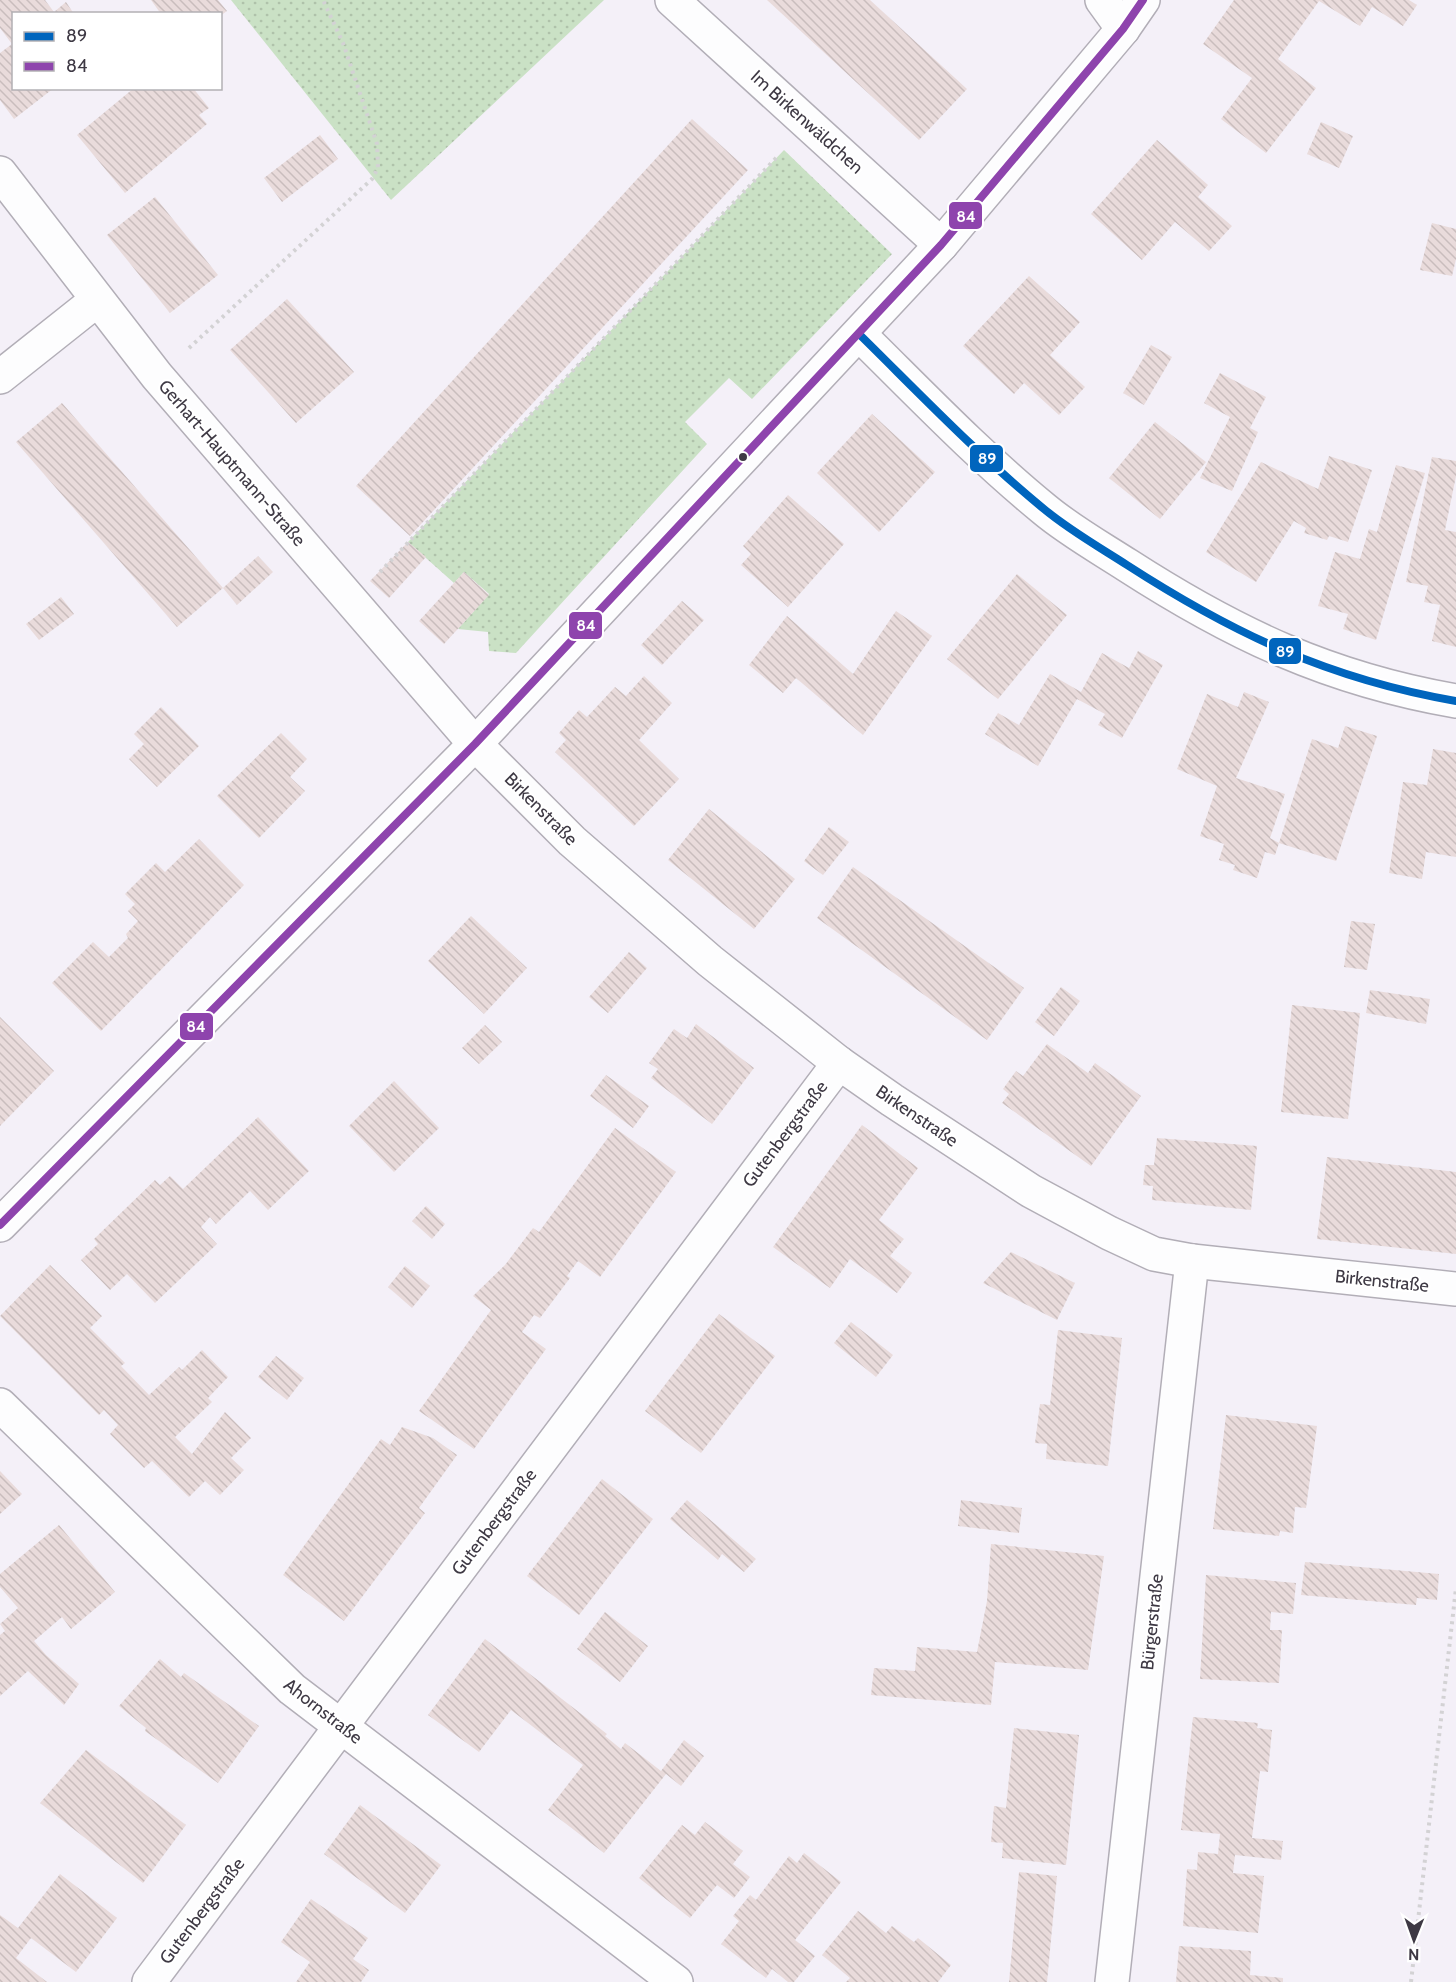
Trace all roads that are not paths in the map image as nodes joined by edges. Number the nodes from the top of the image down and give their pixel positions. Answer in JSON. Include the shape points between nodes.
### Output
{"nodes":[{"id":1,"x":672,"y":0,"type":"edge"},
{"id":2,"x":1102,"y":0,"type":"edge"},
{"id":3,"x":1143,"y":0,"type":"edge"},
{"id":4,"x":1123,"y":29,"type":"junction"},
{"id":5,"x":0,"y":173,"type":"edge"},
{"id":6,"x":941,"y":245,"type":"junction"},
{"id":7,"x":97,"y":300,"type":"junction"},
{"id":8,"x":859,"y":334,"type":"junction"},
{"id":9,"x":0,"y":377,"type":"edge"},
{"id":10,"x":1456,"y":700,"type":"edge"},
{"id":11,"x":475,"y":744,"type":"junction"},
{"id":12,"x":839,"y":1063,"type":"junction"},
{"id":13,"x":0,"y":1225,"type":"edge"},
{"id":14,"x":1192,"y":1261,"type":"junction"},
{"id":15,"x":1456,"y":1289,"type":"edge"},
{"id":16,"x":0,"y":1405,"type":"edge"},
{"id":17,"x":341,"y":1726,"type":"junction"},
{"id":18,"x":149,"y":1982,"type":"edge"},
{"id":19,"x":676,"y":1982,"type":"edge"},
{"id":20,"x":1112,"y":1982,"type":"edge"}],
"edges":[{"from":1,"to":6,"type":"street","name":"Im Birkenwäldchen"},
{"from":2,"to":4,"type":"street"},
{"from":3,"to":4,"type":"street"},
{"from":4,"to":6,"type":"street"},
{"from":5,"to":7,"type":"street","name":"Gerhart-Hauptmann-Straße"},
{"from":6,"to":8,"type":"street"},
{"from":7,"to":9,"type":"street"},
{"from":7,"to":11,"type":"street","name":"Gerhart-Hauptmann-Straße","via":[[157,376]]},
{"from":8,"to":10,"type":"street","via":[[1045,511],[1167,591],[1251,638],[1297,658],[1405,692]]},
{"from":8,"to":11,"type":"street"},
{"from":11,"to":12,"type":"street","name":"Birkenstraße","via":[[572,841],[653,912]]},
{"from":11,"to":13,"type":"street"},
{"from":12,"to":14,"type":"street","name":"Birkenstraße","via":[[1031,1191],[1154,1254]]},
{"from":12,"to":17,"type":"street","name":"Gutenbergstraße"},
{"from":14,"to":15,"type":"street","name":"Birkenstraße"},
{"from":14,"to":20,"type":"street","name":"Bürgerstraße"},
{"from":16,"to":17,"type":"street","name":"Ahornstraße","via":[[292,1689]]},
{"from":17,"to":18,"type":"street","name":"Gutenbergstraße"},
{"from":17,"to":19,"type":"street","name":"Ahornstraße"}]}
